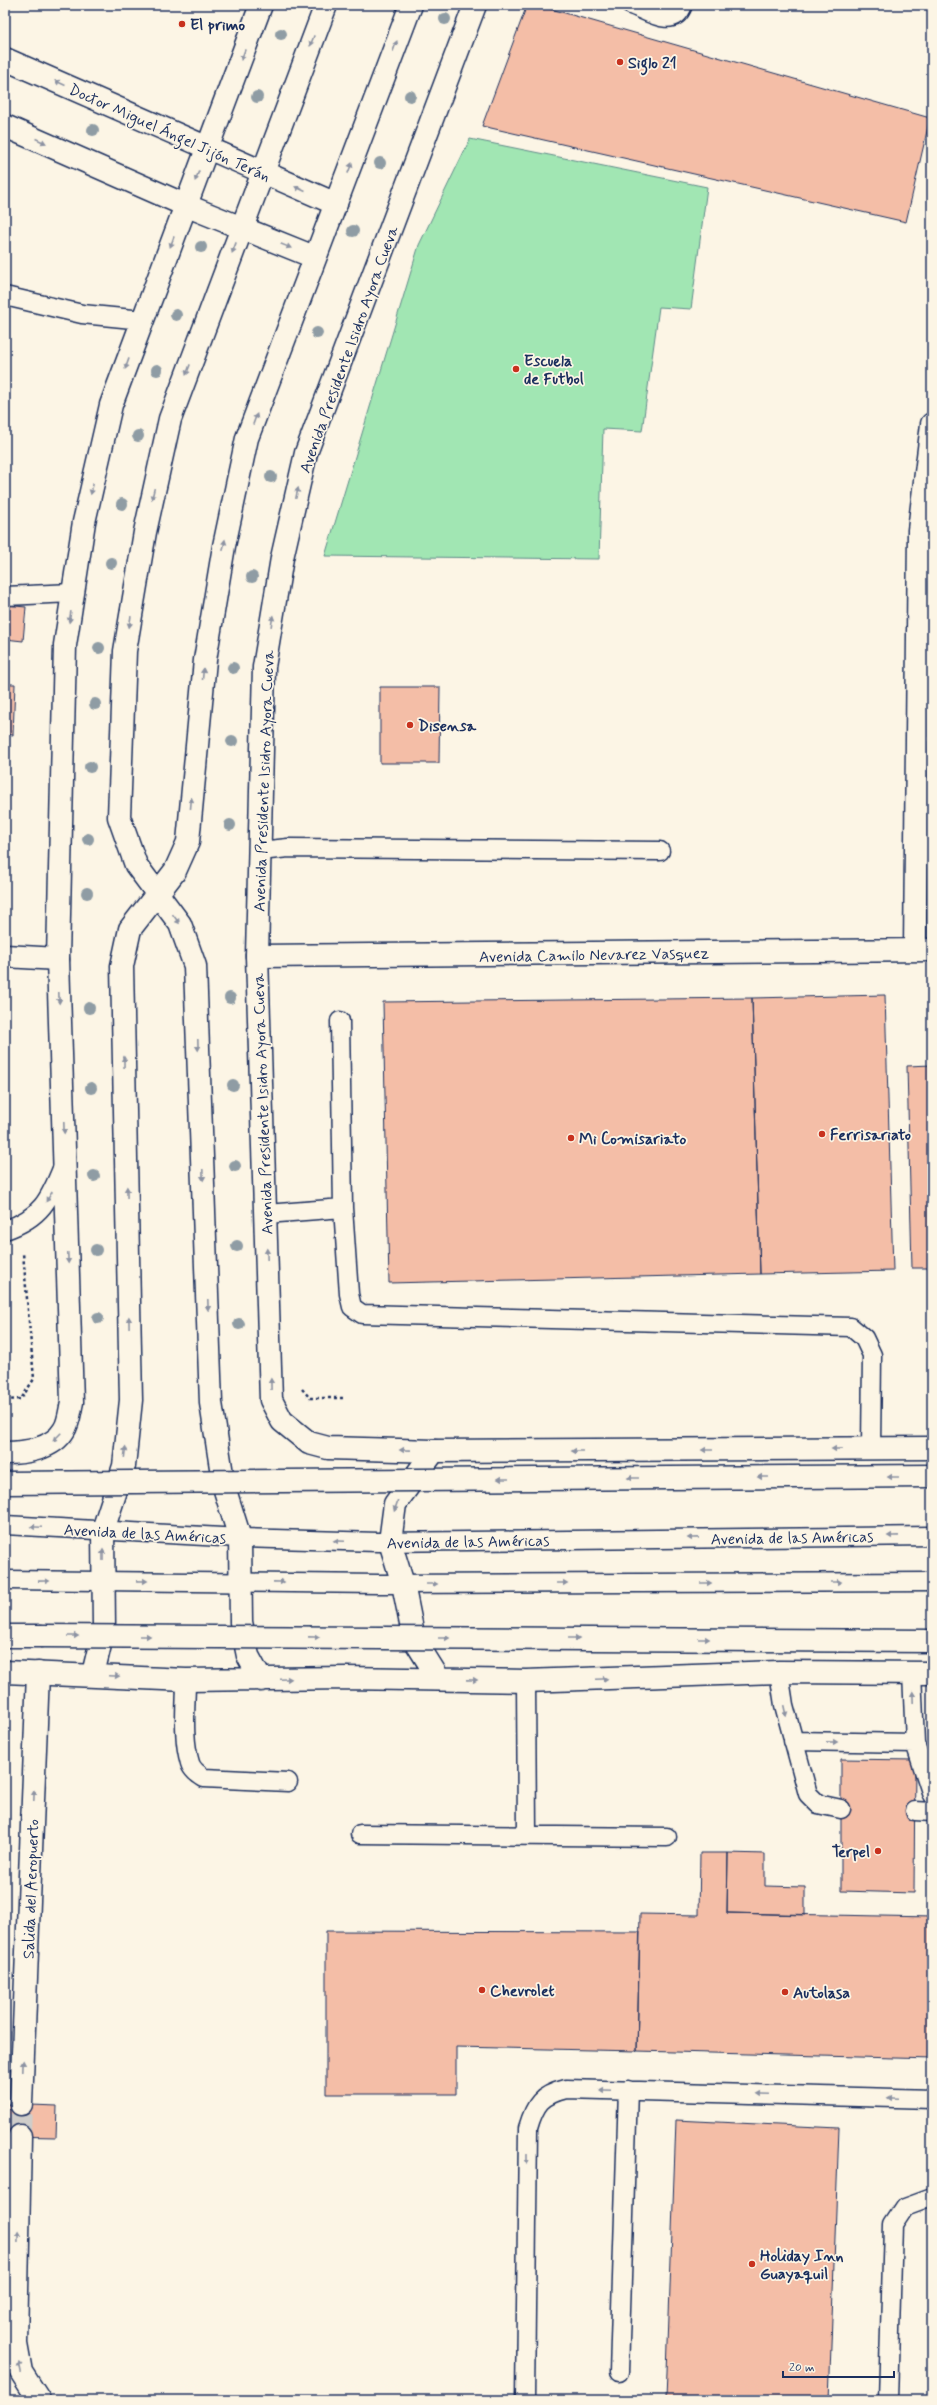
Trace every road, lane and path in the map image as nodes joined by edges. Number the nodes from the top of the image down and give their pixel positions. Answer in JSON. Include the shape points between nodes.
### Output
{"nodes":[{"id":1,"x":261,"y":5,"type":"edge"},
{"id":2,"x":326,"y":5,"type":"edge"},
{"id":3,"x":411,"y":5,"type":"edge"},
{"id":4,"x":475,"y":5,"type":"edge"},
{"id":5,"x":631,"y":5,"type":"edge"},
{"id":6,"x":682,"y":5,"type":"edge"},
{"id":7,"x":5,"y":59,"type":"edge"},
{"id":8,"x":5,"y":126,"type":"edge"},
{"id":9,"x":207,"y":148,"type":"junction"},
{"id":10,"x":262,"y":172,"type":"junction"},
{"id":11,"x":336,"y":204,"type":"junction"},
{"id":12,"x":186,"y":205,"type":"junction"},
{"id":13,"x":241,"y":228,"type":"junction"},
{"id":14,"x":314,"y":257,"type":"junction"},
{"id":15,"x":5,"y":296,"type":"edge"},
{"id":16,"x":143,"y":320,"type":"junction"},
{"id":17,"x":932,"y":424,"type":"edge"},
{"id":18,"x":73,"y":593,"type":"junction"},
{"id":19,"x":5,"y":596,"type":"edge"},
{"id":20,"x":260,"y":851,"type":"junction"},
{"id":21,"x":660,"y":851,"type":"dead end"},
{"id":22,"x":157,"y":894,"type":"junction"},
{"id":23,"x":923,"y":950,"type":"edge"},
{"id":24,"x":5,"y":956,"type":"edge"},
{"id":25,"x":257,"y":956,"type":"junction"},
{"id":26,"x":58,"y":959,"type":"junction"},
{"id":27,"x":340,"y":1021,"type":"dead end"},
{"id":28,"x":65,"y":1161,"type":"junction"},
{"id":29,"x":343,"y":1208,"type":"junction"},
{"id":30,"x":266,"y":1214,"type":"junction"},
{"id":31,"x":13,"y":1227,"type":"edge"},
{"id":32,"x":5,"y":1400,"type":"edge"},
{"id":33,"x":871,"y":1448,"type":"junction"},
{"id":34,"x":932,"y":1448,"type":"edge"},
{"id":35,"x":434,"y":1451,"type":"junction"},
{"id":36,"x":5,"y":1453,"type":"edge"},
{"id":37,"x":932,"y":1476,"type":"edge"},
{"id":38,"x":5,"y":1483,"type":"edge"},
{"id":39,"x":5,"y":1526,"type":"edge"},
{"id":40,"x":103,"y":1530,"type":"junction"},
{"id":41,"x":932,"y":1536,"type":"edge"},
{"id":42,"x":240,"y":1538,"type":"junction"},
{"id":43,"x":390,"y":1542,"type":"junction"},
{"id":44,"x":5,"y":1580,"type":"edge"},
{"id":45,"x":103,"y":1580,"type":"junction"},
{"id":46,"x":240,"y":1582,"type":"junction"},
{"id":47,"x":932,"y":1582,"type":"edge"},
{"id":48,"x":403,"y":1584,"type":"junction"},
{"id":49,"x":5,"y":1636,"type":"edge"},
{"id":50,"x":932,"y":1641,"type":"edge"},
{"id":51,"x":5,"y":1672,"type":"edge"},
{"id":52,"x":779,"y":1672,"type":"junction"},
{"id":53,"x":38,"y":1673,"type":"junction"},
{"id":54,"x":922,"y":1673,"type":"edge"},
{"id":55,"x":93,"y":1674,"type":"junction"},
{"id":56,"x":440,"y":1679,"type":"junction"},
{"id":57,"x":186,"y":1680,"type":"junction"},
{"id":58,"x":261,"y":1680,"type":"junction"},
{"id":59,"x":526,"y":1681,"type":"junction"},
{"id":60,"x":793,"y":1741,"type":"junction"},
{"id":61,"x":915,"y":1743,"type":"junction"},
{"id":62,"x":288,"y":1782,"type":"dead end"},
{"id":63,"x":932,"y":1795,"type":"edge"},
{"id":64,"x":841,"y":1810,"type":"dead end"},
{"id":65,"x":360,"y":1834,"type":"dead end"},
{"id":66,"x":527,"y":1834,"type":"junction"},
{"id":67,"x":667,"y":1837,"type":"dead end"},
{"id":68,"x":628,"y":2090,"type":"junction"},
{"id":69,"x":932,"y":2099,"type":"edge"},
{"id":70,"x":21,"y":2104,"type":"tunnel mouth"},
{"id":71,"x":20,"y":2136,"type":"tunnel mouth"},
{"id":72,"x":932,"y":2197,"type":"edge"},
{"id":73,"x":619,"y":2372,"type":"dead end"},
{"id":74,"x":39,"y":2400,"type":"edge"},
{"id":75,"x":526,"y":2400,"type":"edge"},
{"id":76,"x":888,"y":2400,"type":"edge"}],
"edges":[{"from":1,"to":9,"type":"main road","one_way":true},
{"from":2,"to":10,"type":"main road","one_way":true},
{"from":11,"to":3,"type":"main road","one_way":true},
{"from":20,"to":4,"type":"main road","name":"Avenida Presidente Isidro Ayora Cueva","one_way":true,"via":[[264,667],[282,558],[306,453]]},
{"from":5,"to":6,"type":"lane","via":[[666,18],[680,14]]},
{"from":9,"to":7,"type":"main road","name":"Doctor Miguel Ángel Jijón Terán","one_way":true},
{"from":8,"to":12,"type":"main road","one_way":true},
{"from":9,"to":10,"type":"main road","name":"Doctor Miguel Ángel Jijón Terán"},
{"from":9,"to":12,"type":"main road","one_way":true},
{"from":11,"to":10,"type":"main road","name":"Doctor Miguel Ángel Jijón Terán","one_way":true},
{"from":10,"to":13,"type":"main road"},
{"from":11,"to":14,"type":"main road"},
{"from":12,"to":13,"type":"main road"},
{"from":12,"to":16,"type":"main road","one_way":true},
{"from":13,"to":14,"type":"main road","one_way":true},
{"from":13,"to":22,"type":"main road","one_way":true,"via":[[170,419],[145,532],[125,651],[119,817],[136,865]]},
{"from":22,"to":14,"type":"main road","one_way":true,"via":[[175,871],[188,842],[204,660],[224,546],[248,438]]},
{"from":15,"to":16,"type":"lane","via":[[82,314]]},
{"from":16,"to":18,"type":"main road","one_way":true,"via":[[111,405],[84,522]]},
{"from":17,"to":23,"type":"main road","via":[[919,530]]},
{"from":18,"to":19,"type":"lane"},
{"from":18,"to":26,"type":"main road","one_way":true,"via":[[65,645]]},
{"from":20,"to":21,"type":"lane","via":[[288,848]]},
{"from":20,"to":25,"type":"main road","name":"Avenida Presidente Isidro Ayora Cueva"},
{"from":40,"to":22,"type":"main road","one_way":true,"via":[[124,1466],[131,1400],[122,966],[130,929]]},
{"from":22,"to":42,"type":"main road","one_way":true,"via":[[180,924],[195,966],[212,1403],[224,1487]]},
{"from":23,"to":25,"type":"main road","name":"Avenida Camilo Nevarez Vasquez"},
{"from":24,"to":26,"type":"main road"},
{"from":25,"to":30,"type":"main road","name":"Avenida Presidente Isidro Ayora Cueva"},
{"from":26,"to":28,"type":"main road","one_way":true},
{"from":27,"to":29,"type":"lane"},
{"from":28,"to":31,"type":"lane","one_way":true,"via":[[52,1194],[39,1212]]},
{"from":28,"to":36,"type":"main road","one_way":true,"via":[[72,1402],[65,1430],[50,1444],[19,1453]]},
{"from":29,"to":30,"type":"lane"},
{"from":29,"to":33,"type":"lane","via":[[349,1294],[352,1307],[362,1314],[852,1327],[864,1338],[872,1355]]},
{"from":35,"to":30,"type":"main road","name":"Avenida Presidente Isidro Ayora Cueva","one_way":true,"via":[[328,1448],[309,1443],[282,1420],[271,1400]]},
{"from":31,"to":32,"type":"path","via":[[34,1380],[21,1399]]},
{"from":33,"to":34,"type":"main road"},
{"from":33,"to":35,"type":"main road","one_way":true},
{"from":35,"to":43,"type":"main road","one_way":true,"via":[[395,1504]]},
{"from":37,"to":38,"type":"main road","one_way":true,"bridge":true},
{"from":40,"to":39,"type":"lane","name":"Avenida de las Américas","one_way":true},
{"from":40,"to":42,"type":"lane","name":"Avenida de las Américas"},
{"from":45,"to":40,"type":"main road","one_way":true},
{"from":41,"to":43,"type":"lane","name":"Avenida de las Américas","one_way":true},
{"from":43,"to":42,"type":"lane","name":"Avenida de las Américas","one_way":true},
{"from":42,"to":46,"type":"main road"},
{"from":43,"to":48,"type":"main road"},
{"from":44,"to":45,"type":"lane","one_way":true},
{"from":45,"to":46,"type":"lane","one_way":true},
{"from":45,"to":55,"type":"main road","via":[[104,1628]]},
{"from":46,"to":48,"type":"lane","one_way":true},
{"from":46,"to":58,"type":"main road","via":[[241,1622],[248,1656]]},
{"from":48,"to":47,"type":"lane","one_way":true},
{"from":48,"to":56,"type":"main road","via":[[414,1639]]},
{"from":49,"to":50,"type":"main road","one_way":true,"bridge":true},
{"from":51,"to":53,"type":"main road"},
{"from":52,"to":54,"type":"main road"},
{"from":59,"to":52,"type":"main road","one_way":true},
{"from":52,"to":60,"type":"lane","one_way":true},
{"from":53,"to":55,"type":"main road"},
{"from":70,"to":53,"type":"main road","name":"Salida del Aeropuerto","one_way":true},
{"from":61,"to":54,"type":"lane","one_way":true},
{"from":55,"to":57,"type":"main road","one_way":true},
{"from":58,"to":56,"type":"main road","one_way":true},
{"from":56,"to":59,"type":"main road","one_way":true},
{"from":57,"to":58,"type":"main road"},
{"from":57,"to":62,"type":"lane","via":[[186,1735],[190,1763],[195,1772],[204,1778]]},
{"from":59,"to":66,"type":"lane"},
{"from":60,"to":61,"type":"lane","one_way":true},
{"from":60,"to":64,"type":"lane","via":[[808,1794],[818,1804]]},
{"from":61,"to":63,"type":"lane"},
{"from":65,"to":66,"type":"lane"},
{"from":66,"to":67,"type":"lane"},
{"from":69,"to":68,"type":"lane","one_way":true},
{"from":68,"to":73,"type":"lane"},
{"from":68,"to":75,"type":"lane","one_way":true,"via":[[566,2088],[551,2092],[539,2102],[532,2113],[528,2128]]},
{"from":74,"to":71,"type":"main road","one_way":true,"via":[[21,2372],[16,2344]]},
{"from":72,"to":76,"type":"lane","via":[[905,2206],[893,2225]]}]}
